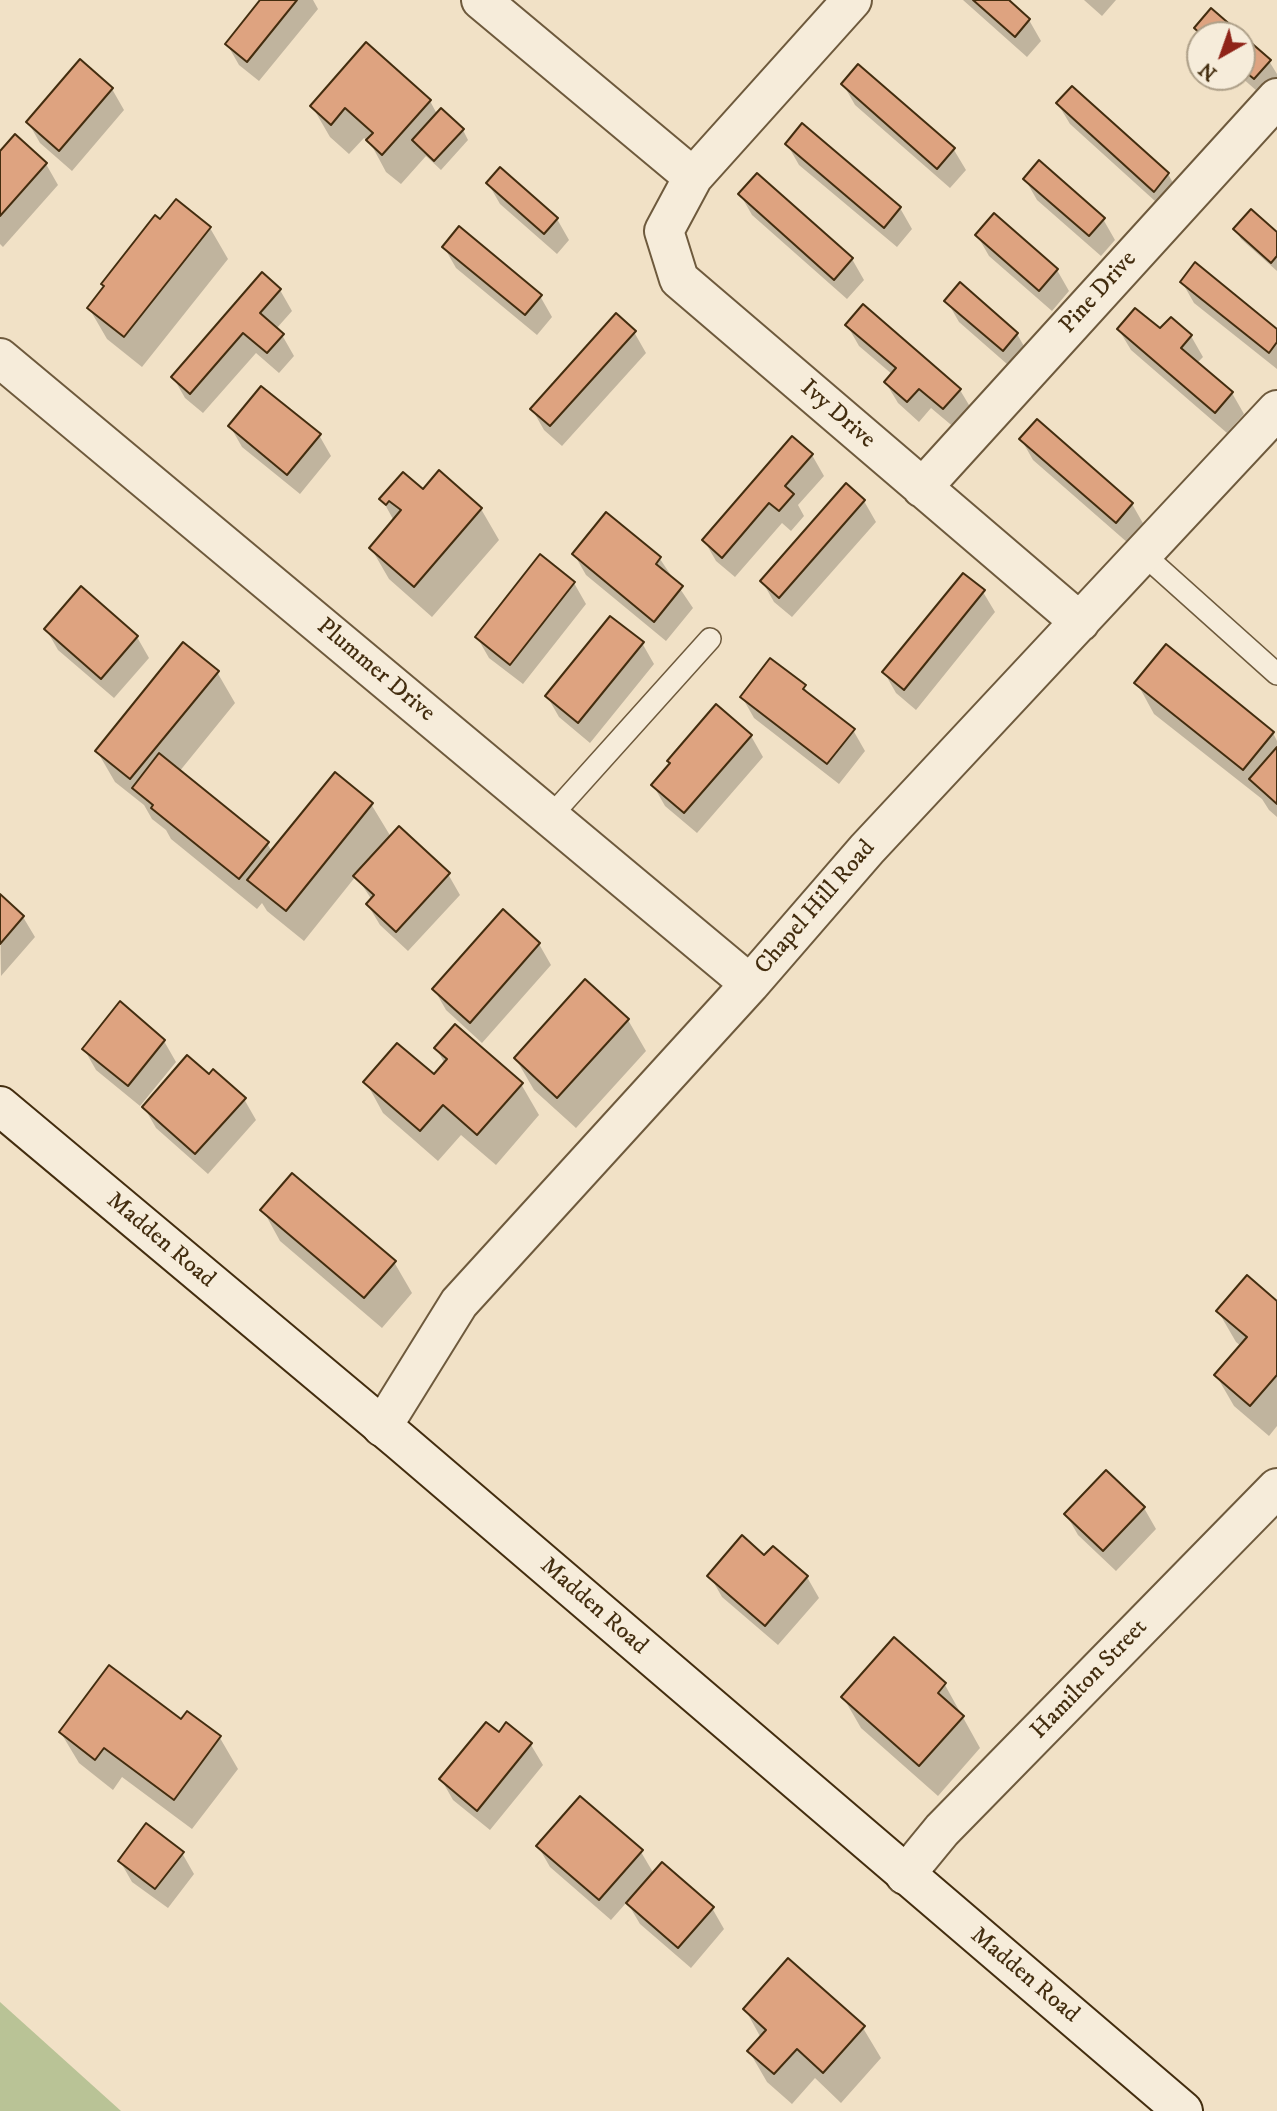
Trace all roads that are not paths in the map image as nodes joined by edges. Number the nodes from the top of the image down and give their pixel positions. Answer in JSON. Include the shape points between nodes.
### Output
{"nodes":[{"id":1,"x":481,"y":0,"type":"edge"},
{"id":2,"x":852,"y":0,"type":"edge"},
{"id":3,"x":1277,"y":98,"type":"edge"},
{"id":4,"x":693,"y":177,"type":"junction"},
{"id":5,"x":0,"y":358,"type":"edge"},
{"id":6,"x":1277,"y":410,"type":"edge"},
{"id":7,"x":922,"y":488,"type":"junction"},
{"id":8,"x":1143,"y":554,"type":"junction"},
{"id":9,"x":1080,"y":622,"type":"junction"},
{"id":10,"x":710,"y":639,"type":"dead end"},
{"id":11,"x":1277,"y":674,"type":"edge"},
{"id":12,"x":550,"y":817,"type":"junction"},
{"id":13,"x":750,"y":984,"type":"junction"},
{"id":14,"x":0,"y":1106,"type":"edge"},
{"id":15,"x":382,"y":1427,"type":"junction"},
{"id":16,"x":1277,"y":1489,"type":"edge"},
{"id":17,"x":905,"y":1875,"type":"junction"},
{"id":18,"x":1183,"y":2111,"type":"edge"}],
"edges":[{"from":1,"to":4,"type":"street"},
{"from":2,"to":4,"type":"street","name":"Ivy Drive"},
{"from":3,"to":7,"type":"street","name":"Pine Drive"},
{"from":4,"to":7,"type":"street","name":"Ivy Drive","via":[[664,231],[679,279]]},
{"from":5,"to":12,"type":"street","name":"Plummer Drive"},
{"from":6,"to":8,"type":"street","name":"Chapel Hill Road"},
{"from":7,"to":9,"type":"street","name":"Ivy Drive"},
{"from":8,"to":9,"type":"street","name":"Chapel Hill Road"},
{"from":8,"to":11,"type":"lane"},
{"from":9,"to":13,"type":"street","name":"Chapel Hill Road","via":[[867,849]]},
{"from":10,"to":12,"type":"lane"},
{"from":12,"to":13,"type":"street","name":"Plummer Drive"},
{"from":13,"to":15,"type":"street","name":"Chapel Hill Road","via":[[458,1303]]},
{"from":14,"to":15,"type":"street","name":"Madden Road"},
{"from":15,"to":17,"type":"street","name":"Madden Road"},
{"from":16,"to":17,"type":"street","name":"Hamilton Street","via":[[942,1830]]},
{"from":17,"to":18,"type":"street","name":"Madden Road"}]}
